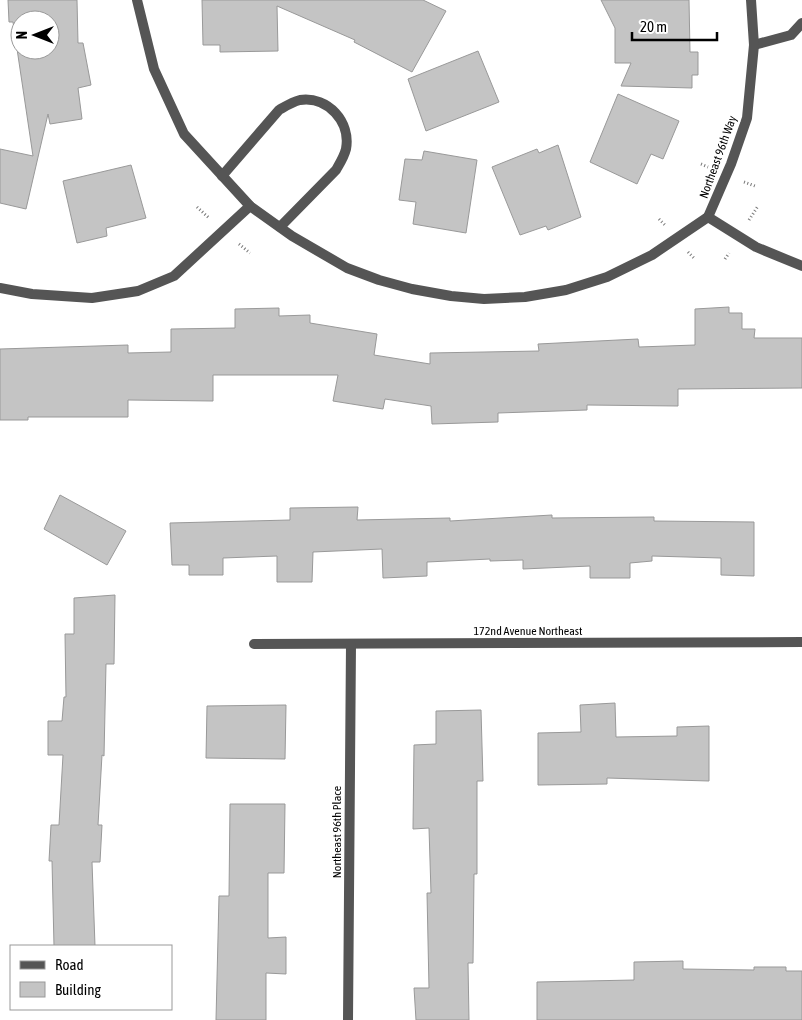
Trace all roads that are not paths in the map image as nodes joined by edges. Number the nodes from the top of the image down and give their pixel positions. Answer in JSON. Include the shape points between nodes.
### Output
{"nodes":[{"id":1,"x":137,"y":0,"type":"edge"},
{"id":2,"x":751,"y":0,"type":"edge"},
{"id":3,"x":802,"y":23,"type":"edge"},
{"id":4,"x":754,"y":45,"type":"junction"},
{"id":5,"x":222,"y":176,"type":"junction"},
{"id":6,"x":250,"y":206,"type":"junction"},
{"id":7,"x":708,"y":217,"type":"junction"},
{"id":8,"x":280,"y":228,"type":"junction"},
{"id":9,"x":802,"y":266,"type":"edge"},
{"id":10,"x":0,"y":288,"type":"edge"},
{"id":11,"x":802,"y":642,"type":"edge"},
{"id":12,"x":254,"y":644,"type":"dead end"},
{"id":13,"x":351,"y":644,"type":"junction"},
{"id":14,"x":348,"y":1020,"type":"edge"}],
"edges":[{"from":1,"to":5,"type":"street","via":[[154,69],[184,134]]},
{"from":2,"to":4,"type":"street","name":"Northeast 96th Way"},
{"from":3,"to":4,"type":"street","via":[[791,35]]},
{"from":4,"to":7,"type":"street","name":"Northeast 96th Way","via":[[746,118]]},
{"from":5,"to":6,"type":"street"},
{"from":5,"to":8,"type":"street","via":[[279,110],[300,100],[322,103],[332,109],[340,117],[347,138],[342,160]]},
{"from":6,"to":8,"type":"street"},
{"from":6,"to":10,"type":"street","via":[[174,276],[138,292],[92,298],[32,294]]},
{"from":7,"to":8,"type":"street","via":[[652,255],[606,278],[566,290],[484,299],[412,289],[379,280],[347,268]]},
{"from":7,"to":9,"type":"street","via":[[756,247]]},
{"from":11,"to":13,"type":"street","name":"172nd Avenue Northeast"},
{"from":12,"to":13,"type":"street","name":"172nd Avenue Northeast"},
{"from":13,"to":14,"type":"street","name":"Northeast 96th Place"}]}
